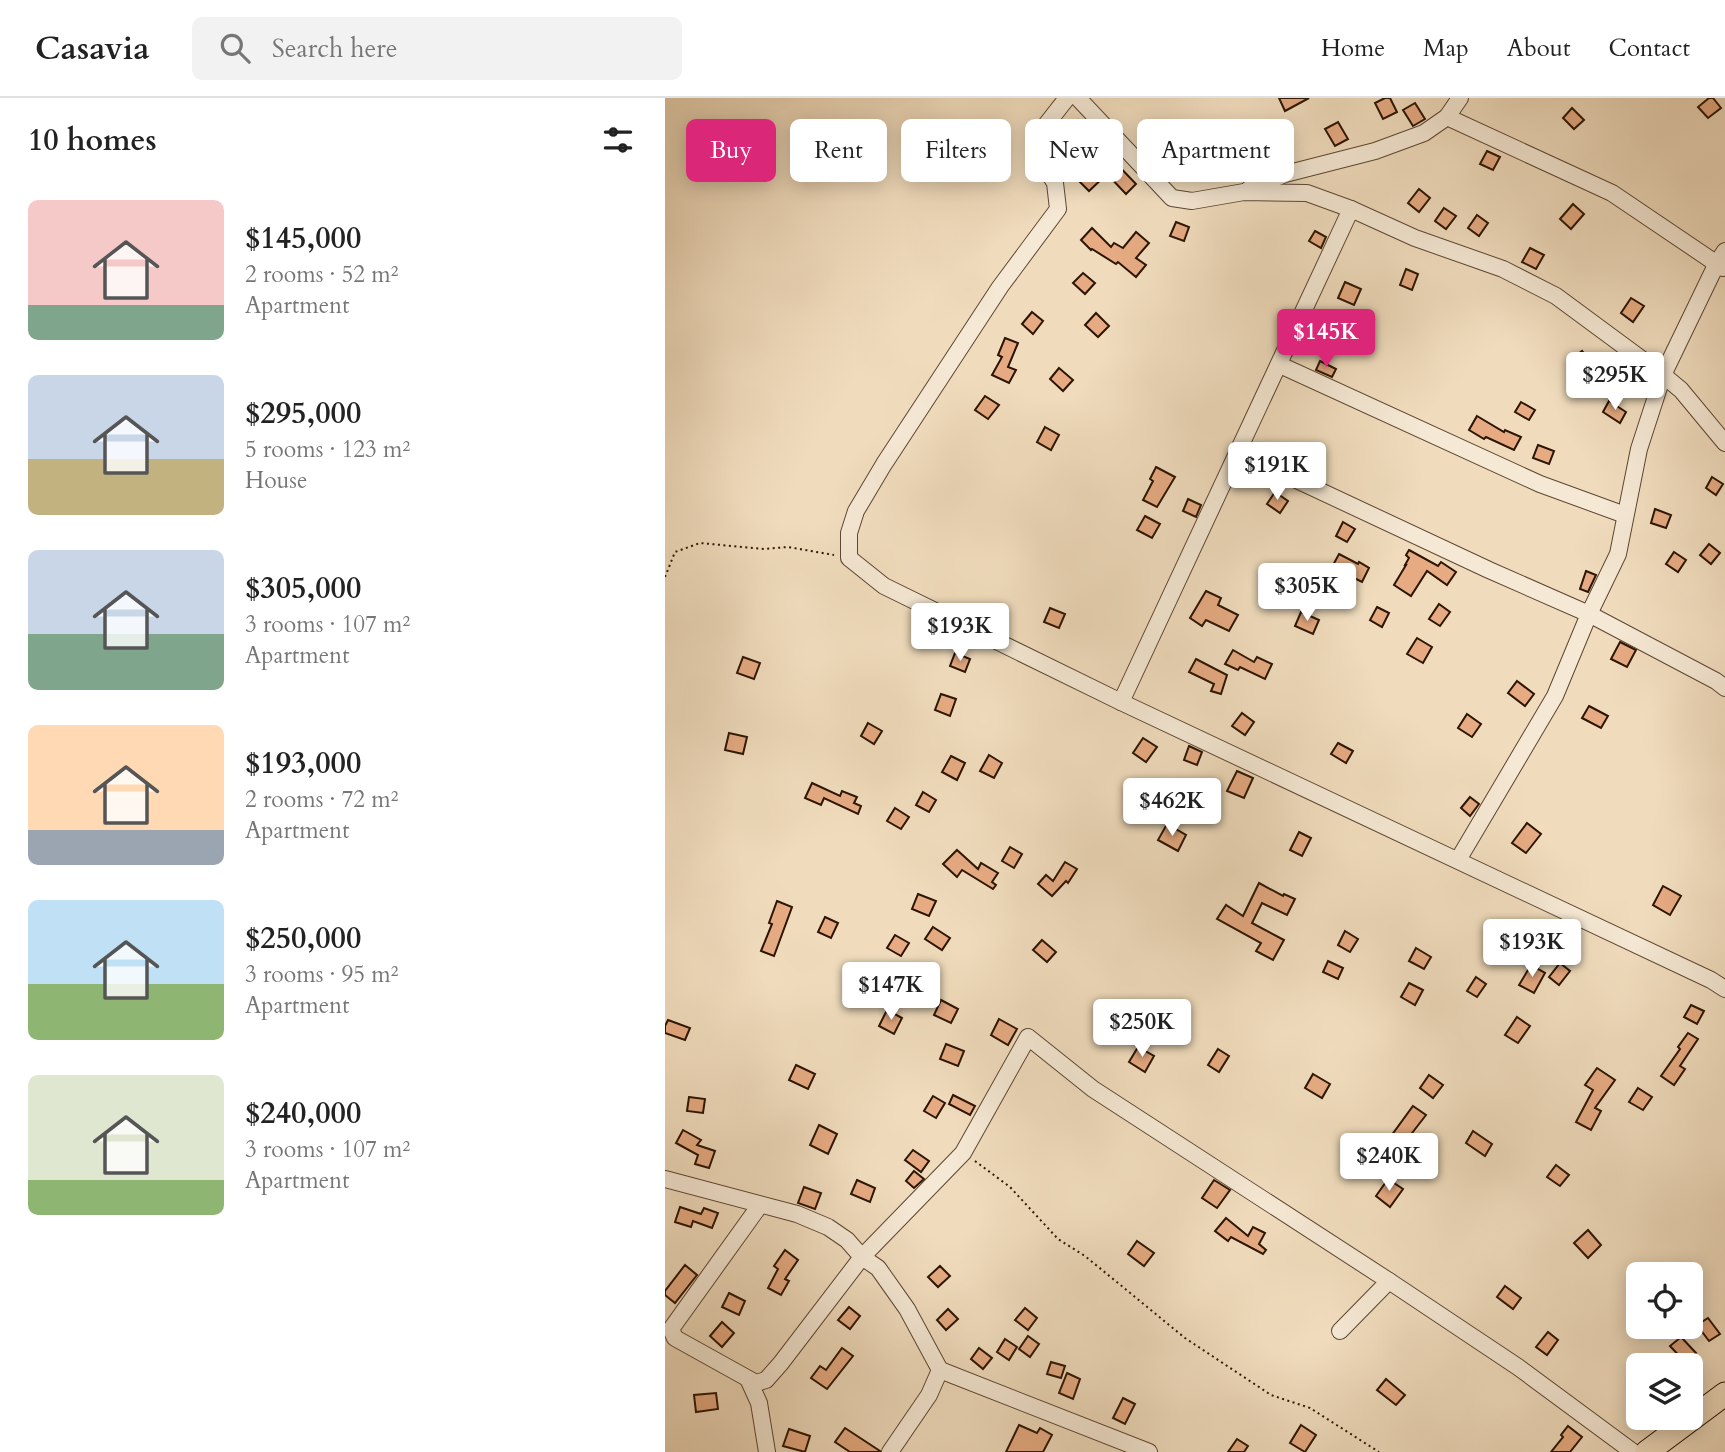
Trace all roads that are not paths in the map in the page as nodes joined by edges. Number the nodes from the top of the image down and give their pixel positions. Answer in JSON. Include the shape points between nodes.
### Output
{"nodes":[{"id":1,"x":1067,"y":98,"type":"edge"},
{"id":2,"x":1078,"y":98,"type":"edge"},
{"id":3,"x":1460,"y":98,"type":"edge"},
{"id":4,"x":1447,"y":117,"type":"junction"},
{"id":5,"x":1244,"y":192,"type":"junction"},
{"id":6,"x":1351,"y":209,"type":"junction"},
{"id":7,"x":1722,"y":261,"type":"edge"},
{"id":8,"x":1280,"y":365,"type":"junction"},
{"id":9,"x":1663,"y":375,"type":"junction"},
{"id":10,"x":1725,"y":443,"type":"edge"},
{"id":11,"x":1239,"y":453,"type":"junction"},
{"id":12,"x":1625,"y":515,"type":"junction"},
{"id":13,"x":1589,"y":614,"type":"junction"},
{"id":14,"x":1725,"y":688,"type":"edge"},
{"id":15,"x":1121,"y":702,"type":"junction"},
{"id":16,"x":1458,"y":860,"type":"junction"},
{"id":17,"x":1725,"y":989,"type":"edge"},
{"id":18,"x":665,"y":1179,"type":"edge"},
{"id":19,"x":760,"y":1205,"type":"junction"},
{"id":20,"x":862,"y":1257,"type":"junction"},
{"id":21,"x":1389,"y":1281,"type":"junction"},
{"id":22,"x":1340,"y":1331,"type":"dead end"},
{"id":23,"x":940,"y":1370,"type":"junction"},
{"id":24,"x":749,"y":1381,"type":"junction"},
{"id":25,"x":1725,"y":1394,"type":"edge"},
{"id":26,"x":767,"y":1452,"type":"edge"},
{"id":27,"x":890,"y":1452,"type":"edge"},
{"id":28,"x":1149,"y":1452,"type":"edge"},
{"id":29,"x":1633,"y":1452,"type":"edge"},
{"id":30,"x":1647,"y":1452,"type":"edge"}],
"edges":[{"from":1,"to":15,"type":"street","via":[[1038,135],[1036,146],[1055,183],[1058,209],[1000,287],[884,464],[856,511],[849,533],[849,558],[884,586]]},
{"from":2,"to":5,"type":"street","via":[[1172,198],[1192,201]]},
{"from":3,"to":4,"type":"street"},
{"from":4,"to":5,"type":"street","via":[[1424,133],[1285,174]]},
{"from":4,"to":7,"type":"street","via":[[1612,193]]},
{"from":5,"to":6,"type":"street","via":[[1307,194]]},
{"from":6,"to":8,"type":"street"},
{"from":6,"to":9,"type":"street","via":[[1503,269],[1556,296]]},
{"from":7,"to":9,"type":"street"},
{"from":8,"to":11,"type":"street"},
{"from":8,"to":12,"type":"street","via":[[1540,484]]},
{"from":9,"to":10,"type":"street"},
{"from":9,"to":12,"type":"street","via":[[1639,449]]},
{"from":11,"to":13,"type":"street"},
{"from":11,"to":15,"type":"street"},
{"from":12,"to":13,"type":"street","via":[[1618,554]]},
{"from":13,"to":14,"type":"street"},
{"from":13,"to":16,"type":"street","via":[[1555,696]]},
{"from":15,"to":16,"type":"street"},
{"from":16,"to":17,"type":"street"},
{"from":18,"to":19,"type":"street"},
{"from":19,"to":20,"type":"street","via":[[828,1227]]},
{"from":19,"to":24,"type":"street","via":[[671,1329],[675,1338]]},
{"from":20,"to":21,"type":"street","via":[[963,1153],[1028,1037],[1093,1088]]},
{"from":20,"to":23,"type":"street","via":[[878,1268],[907,1309]]},
{"from":20,"to":24,"type":"street","via":[[766,1380]]},
{"from":21,"to":22,"type":"street"},
{"from":21,"to":29,"type":"street","via":[[1518,1367]]},
{"from":23,"to":27,"type":"street","via":[[929,1395]]},
{"from":23,"to":28,"type":"street"},
{"from":24,"to":26,"type":"street","via":[[759,1403]]},
{"from":25,"to":30,"type":"highway"}]}
